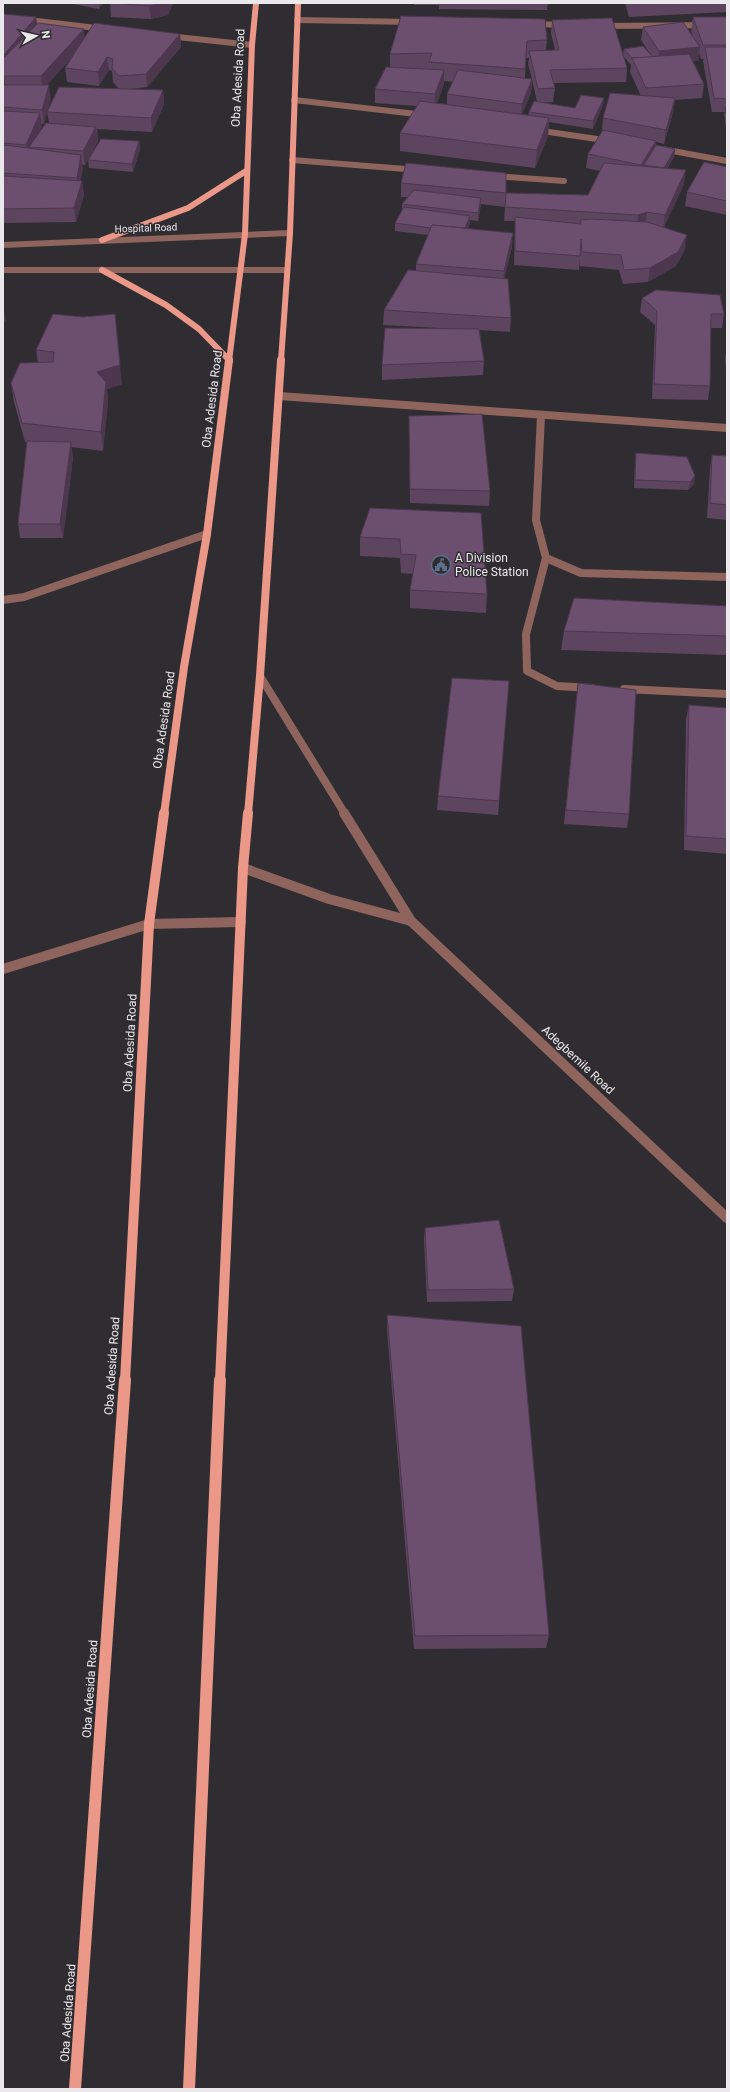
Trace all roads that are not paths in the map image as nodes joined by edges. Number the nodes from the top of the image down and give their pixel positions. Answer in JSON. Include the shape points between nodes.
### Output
{"nodes":[{"id":1,"x":256,"y":3,"type":"edge"},
{"id":2,"x":298,"y":3,"type":"edge"},
{"id":3,"x":3,"y":17,"type":"edge"},
{"id":4,"x":297,"y":20,"type":"junction"},
{"id":5,"x":416,"y":22,"type":"edge"},
{"id":6,"x":528,"y":24,"type":"edge"},
{"id":7,"x":576,"y":25,"type":"edge"},
{"id":8,"x":592,"y":25,"type":"edge"},
{"id":9,"x":727,"y":25,"type":"edge"},
{"id":10,"x":110,"y":29,"type":"edge"},
{"id":11,"x":158,"y":34,"type":"edge"},
{"id":12,"x":252,"y":45,"type":"junction"},
{"id":13,"x":294,"y":100,"type":"junction"},
{"id":14,"x":432,"y":116,"type":"edge"},
{"id":15,"x":525,"y":129,"type":"edge"},
{"id":16,"x":618,"y":142,"type":"edge"},
{"id":17,"x":657,"y":148,"type":"edge"},
{"id":18,"x":292,"y":160,"type":"junction"},
{"id":19,"x":727,"y":161,"type":"edge"},
{"id":20,"x":424,"y":170,"type":"edge"},
{"id":21,"x":246,"y":171,"type":"junction"},
{"id":22,"x":486,"y":175,"type":"edge"},
{"id":23,"x":564,"y":181,"type":"dead end"},
{"id":24,"x":290,"y":233,"type":"junction"},
{"id":25,"x":245,"y":234,"type":"junction"},
{"id":26,"x":102,"y":240,"type":"junction"},
{"id":27,"x":3,"y":245,"type":"edge"},
{"id":28,"x":3,"y":270,"type":"edge"},
{"id":29,"x":102,"y":270,"type":"junction"},
{"id":30,"x":240,"y":270,"type":"junction"},
{"id":31,"x":287,"y":270,"type":"junction"},
{"id":32,"x":230,"y":361,"type":"junction"},
{"id":33,"x":279,"y":396,"type":"junction"},
{"id":34,"x":541,"y":416,"type":"junction"},
{"id":35,"x":727,"y":428,"type":"edge"},
{"id":36,"x":208,"y":534,"type":"junction"},
{"id":37,"x":546,"y":558,"type":"junction"},
{"id":38,"x":727,"y":577,"type":"edge"},
{"id":39,"x":3,"y":600,"type":"edge"},
{"id":40,"x":260,"y":676,"type":"junction"},
{"id":41,"x":727,"y":694,"type":"edge"},
{"id":42,"x":243,"y":868,"type":"junction"},
{"id":43,"x":411,"y":921,"type":"junction"},
{"id":44,"x":241,"y":922,"type":"junction"},
{"id":45,"x":150,"y":924,"type":"junction"},
{"id":46,"x":3,"y":968,"type":"edge"},
{"id":47,"x":727,"y":1218,"type":"edge"},
{"id":48,"x":75,"y":2089,"type":"edge"},
{"id":49,"x":189,"y":2089,"type":"edge"}],
"edges":[{"from":1,"to":12,"type":"main road","name":"Oba Adesida Road"},
{"from":2,"to":4,"type":"main road"},
{"from":3,"to":10,"type":"street"},
{"from":4,"to":5,"type":"street"},
{"from":4,"to":13,"type":"main road"},
{"from":6,"to":7,"type":"street"},
{"from":8,"to":9,"type":"street"},
{"from":11,"to":12,"type":"street"},
{"from":12,"to":21,"type":"main road","name":"Oba Adesida Road"},
{"from":13,"to":14,"type":"street"},
{"from":13,"to":18,"type":"main road"},
{"from":15,"to":16,"type":"street"},
{"from":17,"to":19,"type":"street"},
{"from":18,"to":20,"type":"street"},
{"from":18,"to":24,"type":"main road"},
{"from":21,"to":25,"type":"main road","name":"Oba Adesida Road"},
{"from":21,"to":26,"type":"main road","via":[[188,208]]},
{"from":22,"to":23,"type":"street"},
{"from":24,"to":25,"type":"street","name":"Hospital Road"},
{"from":24,"to":31,"type":"main road"},
{"from":25,"to":26,"type":"street","name":"Hospital Road"},
{"from":25,"to":30,"type":"main road","name":"Oba Adesida Road"},
{"from":26,"to":27,"type":"street","name":"Hospital Road"},
{"from":28,"to":29,"type":"street"},
{"from":29,"to":30,"type":"street"},
{"from":29,"to":32,"type":"main road","via":[[166,305],[199,329]]},
{"from":30,"to":31,"type":"street"},
{"from":30,"to":32,"type":"main road","name":"Oba Adesida Road"},
{"from":31,"to":33,"type":"main road"},
{"from":32,"to":36,"type":"main road","name":"Oba Adesida Road"},
{"from":33,"to":34,"type":"street"},
{"from":33,"to":40,"type":"main road"},
{"from":34,"to":35,"type":"street"},
{"from":34,"to":37,"type":"street","via":[[536,520]]},
{"from":36,"to":39,"type":"street","via":[[24,597]]},
{"from":36,"to":45,"type":"main road","name":"Oba Adesida Road","via":[[184,667]]},
{"from":37,"to":38,"type":"street","via":[[581,573]]},
{"from":37,"to":41,"type":"street","via":[[526,634],[527,671],[557,686]]},
{"from":40,"to":42,"type":"main road"},
{"from":40,"to":43,"type":"street"},
{"from":42,"to":43,"type":"street","via":[[329,899]]},
{"from":42,"to":44,"type":"main road"},
{"from":43,"to":47,"type":"street","name":"Adegbemile Road"},
{"from":44,"to":45,"type":"street"},
{"from":44,"to":49,"type":"main road"},
{"from":45,"to":46,"type":"street"},
{"from":45,"to":48,"type":"main road","name":"Oba Adesida Road","via":[[126,1362]]}]}
